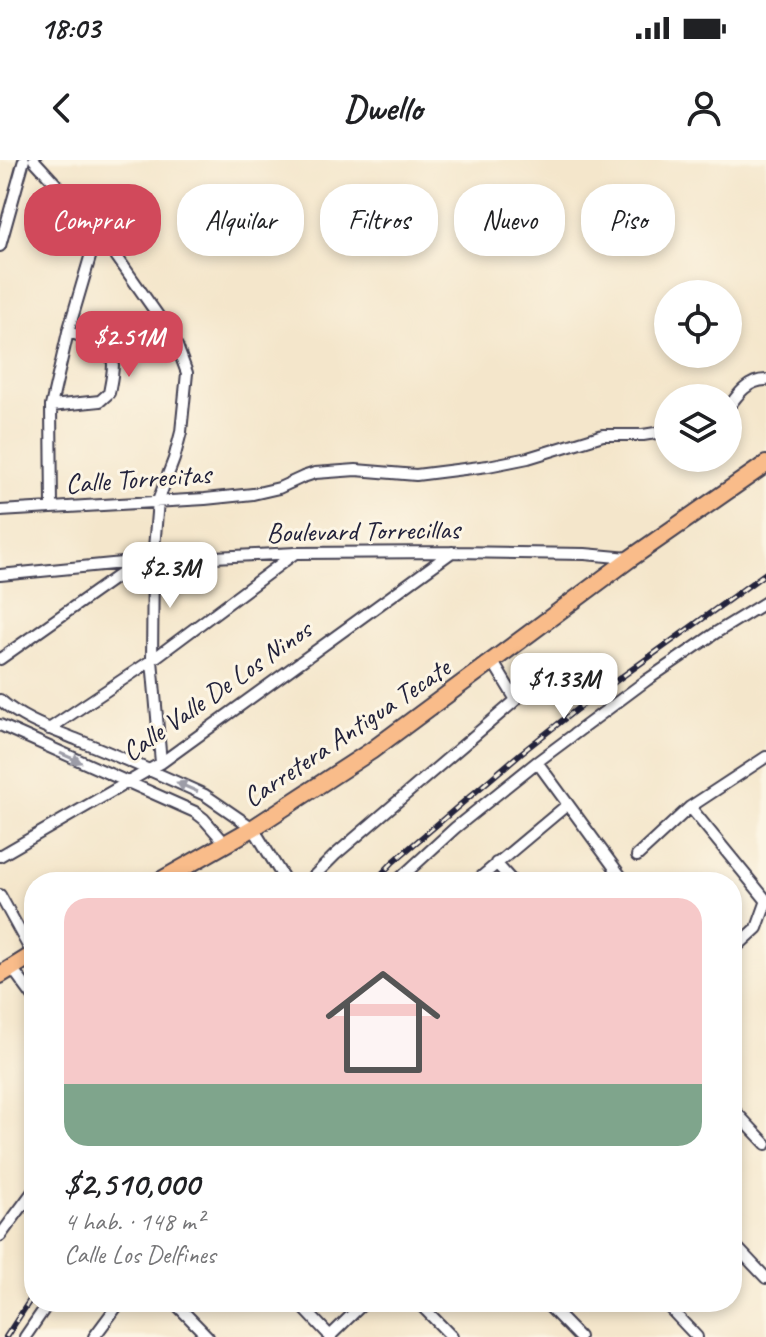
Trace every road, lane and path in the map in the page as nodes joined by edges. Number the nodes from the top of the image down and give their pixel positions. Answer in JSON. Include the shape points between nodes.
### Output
{"nodes":[{"id":1,"x":24,"y":160,"type":"edge"},
{"id":2,"x":34,"y":160,"type":"edge"},
{"id":3,"x":56,"y":184,"type":"edge"},
{"id":4,"x":0,"y":246,"type":"edge"},
{"id":5,"x":90,"y":256,"type":"edge"},
{"id":6,"x":116,"y":256,"type":"edge"},
{"id":7,"x":68,"y":332,"type":"junction"},
{"id":8,"x":766,"y":380,"type":"edge"},
{"id":9,"x":742,"y":391,"type":"edge"},
{"id":10,"x":51,"y":406,"type":"junction"},
{"id":11,"x":654,"y":433,"type":"edge"},
{"id":12,"x":766,"y":464,"type":"edge"},
{"id":13,"x":158,"y":501,"type":"junction"},
{"id":14,"x":52,"y":507,"type":"junction"},
{"id":15,"x":0,"y":511,"type":"edge"},
{"id":16,"x":452,"y":552,"type":"junction"},
{"id":17,"x":296,"y":553,"type":"junction"},
{"id":18,"x":631,"y":558,"type":"junction"},
{"id":19,"x":153,"y":560,"type":"junction"},
{"id":20,"x":137,"y":562,"type":"junction"},
{"id":21,"x":0,"y":575,"type":"edge"},
{"id":22,"x":766,"y":602,"type":"edge"},
{"id":23,"x":0,"y":659,"type":"edge"},
{"id":24,"x":152,"y":660,"type":"junction"},
{"id":25,"x":493,"y":662,"type":"junction"},
{"id":26,"x":0,"y":700,"type":"edge"},
{"id":27,"x":0,"y":725,"type":"edge"},
{"id":28,"x":49,"y":729,"type":"junction"},
{"id":29,"x":766,"y":757,"type":"edge"},
{"id":30,"x":537,"y":762,"type":"junction"},
{"id":31,"x":161,"y":763,"type":"junction"},
{"id":32,"x":149,"y":770,"type":"junction"},
{"id":33,"x":127,"y":783,"type":"junction"},
{"id":34,"x":567,"y":805,"type":"junction"},
{"id":35,"x":690,"y":807,"type":"junction"},
{"id":36,"x":253,"y":828,"type":"junction"},
{"id":37,"x":225,"y":843,"type":"junction"},
{"id":38,"x":0,"y":856,"type":"edge"},
{"id":39,"x":637,"y":856,"type":"dead end"},
{"id":40,"x":496,"y":863,"type":"junction"},
{"id":41,"x":175,"y":872,"type":"edge"},
{"id":42,"x":280,"y":872,"type":"edge"},
{"id":43,"x":318,"y":872,"type":"edge"},
{"id":44,"x":407,"y":872,"type":"edge"},
{"id":45,"x":486,"y":872,"type":"edge"},
{"id":46,"x":504,"y":872,"type":"edge"},
{"id":47,"x":617,"y":872,"type":"edge"},
{"id":48,"x":0,"y":895,"type":"edge"},
{"id":49,"x":766,"y":902,"type":"edge"},
{"id":50,"x":761,"y":926,"type":"edge"},
{"id":51,"x":24,"y":937,"type":"edge"},
{"id":52,"x":742,"y":942,"type":"edge"},
{"id":53,"x":24,"y":961,"type":"edge"},
{"id":54,"x":6,"y":972,"type":"edge"},
{"id":55,"x":24,"y":989,"type":"edge"},
{"id":56,"x":742,"y":1119,"type":"edge"},
{"id":57,"x":766,"y":1144,"type":"edge"},
{"id":58,"x":24,"y":1204,"type":"edge"},
{"id":59,"x":0,"y":1236,"type":"edge"},
{"id":60,"x":742,"y":1253,"type":"edge"},
{"id":61,"x":766,"y":1278,"type":"edge"},
{"id":62,"x":42,"y":1312,"type":"edge"},
{"id":63,"x":113,"y":1312,"type":"edge"},
{"id":64,"x":184,"y":1312,"type":"edge"},
{"id":65,"x":307,"y":1312,"type":"edge"},
{"id":66,"x":355,"y":1312,"type":"edge"},
{"id":67,"x":428,"y":1312,"type":"edge"},
{"id":68,"x":555,"y":1312,"type":"edge"},
{"id":69,"x":673,"y":1312,"type":"edge"},
{"id":70,"x":25,"y":1337,"type":"edge"},
{"id":71,"x":94,"y":1337,"type":"edge"},
{"id":72,"x":208,"y":1337,"type":"edge"},
{"id":73,"x":330,"y":1337,"type":"edge"},
{"id":74,"x":452,"y":1337,"type":"edge"},
{"id":75,"x":579,"y":1337,"type":"edge"},
{"id":76,"x":697,"y":1337,"type":"edge"}],
"edges":[{"from":1,"to":4,"type":"street"},
{"from":2,"to":3,"type":"street"},
{"from":5,"to":7,"type":"street"},
{"from":6,"to":13,"type":"street","via":[[164,324],[187,373],[181,432]]},
{"from":7,"to":10,"type":"street"},
{"from":7,"to":10,"type":"street","via":[[110,347],[109,393],[100,401]]},
{"from":8,"to":9,"type":"street","via":[[756,380]]},
{"from":10,"to":14,"type":"street"},
{"from":11,"to":13,"type":"street","name":"Calle Torrecitas","via":[[603,435],[488,466],[416,475],[315,473],[253,494]]},
{"from":12,"to":18,"type":"main road","name":"Carretera Antigua Tecate"},
{"from":13,"to":14,"type":"street","name":"Calle Torrecitas"},
{"from":13,"to":19,"type":"street"},
{"from":14,"to":15,"type":"street","name":"Calle Torrecitas"},
{"from":16,"to":17,"type":"street","name":"Boulevard Torrecillas"},
{"from":16,"to":18,"type":"street","name":"Boulevard Torrecillas"},
{"from":16,"to":31,"type":"street","name":"Calle Valle De Los Ninos"},
{"from":17,"to":19,"type":"street","name":"Boulevard Torrecillas"},
{"from":17,"to":24,"type":"street"},
{"from":18,"to":25,"type":"main road","name":"Carretera Antigua Tecate"},
{"from":19,"to":20,"type":"street","name":"Boulevard Torrecillas"},
{"from":19,"to":24,"type":"street"},
{"from":20,"to":21,"type":"street","name":"Boulevard Torrecillas"},
{"from":20,"to":23,"type":"street"},
{"from":22,"to":30,"type":"street","via":[[647,680]]},
{"from":24,"to":28,"type":"street"},
{"from":24,"to":31,"type":"street"},
{"from":25,"to":36,"type":"main road","name":"Carretera Antigua Tecate"},
{"from":25,"to":43,"type":"street","via":[[516,700]]},
{"from":26,"to":28,"type":"street"},
{"from":27,"to":33,"type":"street","one_way":true},
{"from":28,"to":32,"type":"street"},
{"from":29,"to":35,"type":"street"},
{"from":30,"to":34,"type":"street"},
{"from":30,"to":44,"type":"street"},
{"from":31,"to":32,"type":"street","name":"Calle Valle De Los Ninos"},
{"from":32,"to":33,"type":"street","name":"Calle Valle De Los Ninos"},
{"from":36,"to":32,"type":"street","one_way":true,"via":[[205,795]]},
{"from":33,"to":37,"type":"street","via":[[195,812]]},
{"from":33,"to":38,"type":"street","name":"Calle Valle De Los Ninos"},
{"from":34,"to":40,"type":"street"},
{"from":34,"to":47,"type":"street"},
{"from":35,"to":39,"type":"street"},
{"from":35,"to":49,"type":"street"},
{"from":36,"to":37,"type":"main road","name":"Carretera Antigua Tecate"},
{"from":36,"to":42,"type":"street"},
{"from":37,"to":41,"type":"main road","name":"Carretera Antigua Tecate"},
{"from":40,"to":45,"type":"street"},
{"from":40,"to":46,"type":"street"},
{"from":48,"to":51,"type":"street"},
{"from":49,"to":50,"type":"street"},
{"from":50,"to":52,"type":"street"},
{"from":53,"to":54,"type":"main road"},
{"from":54,"to":55,"type":"street"},
{"from":56,"to":57,"type":"street"},
{"from":58,"to":59,"type":"street"},
{"from":60,"to":61,"type":"street"},
{"from":62,"to":70,"type":"street"},
{"from":63,"to":71,"type":"street"},
{"from":64,"to":72,"type":"street"},
{"from":65,"to":73,"type":"street"},
{"from":66,"to":73,"type":"street"},
{"from":67,"to":74,"type":"street"},
{"from":68,"to":75,"type":"street"},
{"from":69,"to":76,"type":"street"}]}
